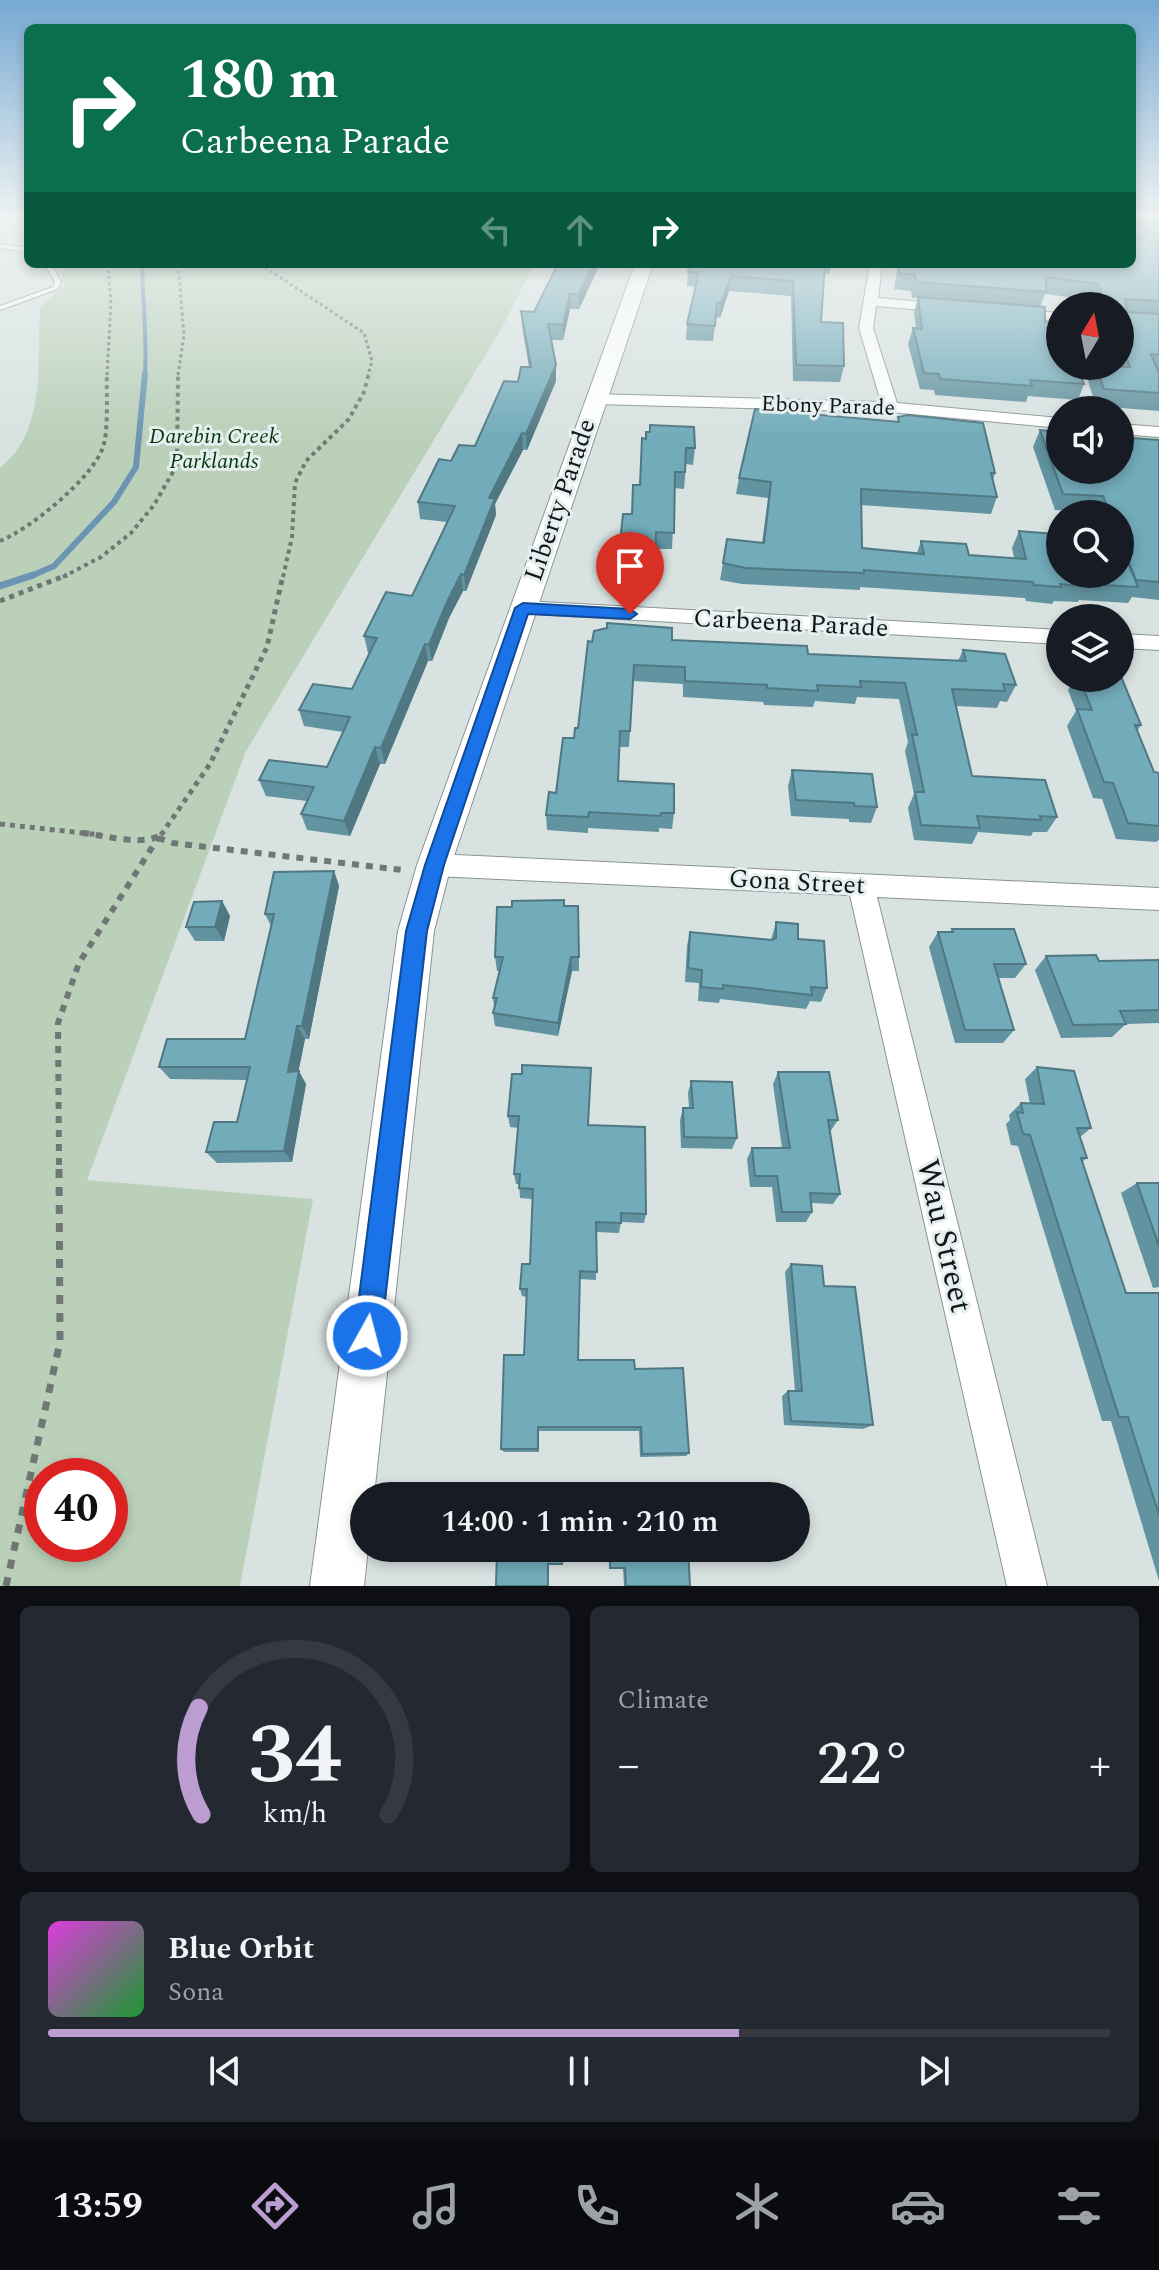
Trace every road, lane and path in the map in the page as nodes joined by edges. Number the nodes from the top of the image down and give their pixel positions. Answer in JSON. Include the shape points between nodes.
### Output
{"nodes":[{"id":1,"x":50,"y":290,"type":"edge"},
{"id":2,"x":110,"y":290,"type":"edge"},
{"id":3,"x":180,"y":290,"type":"edge"},
{"id":4,"x":299,"y":290,"type":"edge"},
{"id":5,"x":635,"y":290,"type":"edge"},
{"id":6,"x":870,"y":290,"type":"edge"},
{"id":7,"x":868,"y":301,"type":"junction"},
{"id":8,"x":0,"y":308,"type":"edge"},
{"id":9,"x":957,"y":308,"type":"edge"},
{"id":10,"x":1001,"y":312,"type":"edge"},
{"id":11,"x":1046,"y":316,"type":"edge"},
{"id":12,"x":595,"y":399,"type":"junction"},
{"id":13,"x":890,"y":407,"type":"junction"},
{"id":14,"x":1046,"y":422,"type":"edge"},
{"id":15,"x":1134,"y":430,"type":"edge"},
{"id":16,"x":1159,"y":432,"type":"edge"},
{"id":17,"x":0,"y":541,"type":"edge"},
{"id":18,"x":0,"y":601,"type":"edge"},
{"id":19,"x":523,"y":608,"type":"junction"},
{"id":20,"x":1046,"y":636,"type":"edge"},
{"id":21,"x":1134,"y":642,"type":"edge"},
{"id":22,"x":1159,"y":643,"type":"edge"},
{"id":23,"x":0,"y":824,"type":"edge"},
{"id":24,"x":158,"y":838,"type":"junction"},
{"id":25,"x":434,"y":865,"type":"junction"},
{"id":26,"x":861,"y":885,"type":"junction"},
{"id":27,"x":1159,"y":899,"type":"edge"},
{"id":28,"x":6,"y":1586,"type":"edge"},
{"id":29,"x":337,"y":1586,"type":"edge"},
{"id":30,"x":1027,"y":1586,"type":"edge"}],
"edges":[{"from":1,"to":8,"type":"lane"},
{"from":2,"to":17,"type":"path","via":[[103,447],[72,490]]},
{"from":3,"to":18,"type":"path","via":[[184,335],[178,364],[177,465],[154,505],[101,557]]},
{"from":4,"to":24,"type":"path","via":[[364,333],[372,361],[349,419],[306,461],[295,483],[292,537],[267,647],[210,764]]},
{"from":5,"to":12,"type":"street","name":"Liberty Parade"},
{"from":6,"to":7,"type":"street"},
{"from":7,"to":9,"type":"street"},
{"from":7,"to":13,"type":"street","via":[[866,328]]},
{"from":10,"to":11,"type":"street"},
{"from":12,"to":13,"type":"street","name":"Ebony Parade"},
{"from":12,"to":19,"type":"street","name":"Liberty Parade"},
{"from":13,"to":14,"type":"street","name":"Ebony Parade"},
{"from":15,"to":16,"type":"street"},
{"from":19,"to":20,"type":"street","name":"Carbeena Parade"},
{"from":19,"to":25,"type":"street","name":"Liberty Parade"},
{"from":21,"to":22,"type":"street"},
{"from":23,"to":24,"type":"path"},
{"from":24,"to":25,"type":"path","via":[[396,871]]},
{"from":24,"to":28,"type":"path","via":[[79,963],[58,1023],[60,1342]]},
{"from":25,"to":26,"type":"street","name":"Gona Street"},
{"from":25,"to":29,"type":"street","name":"Liberty Parade","via":[[416,931]]},
{"from":26,"to":27,"type":"street","name":"Gona Street"},
{"from":26,"to":30,"type":"street","name":"Wau Street"}]}
